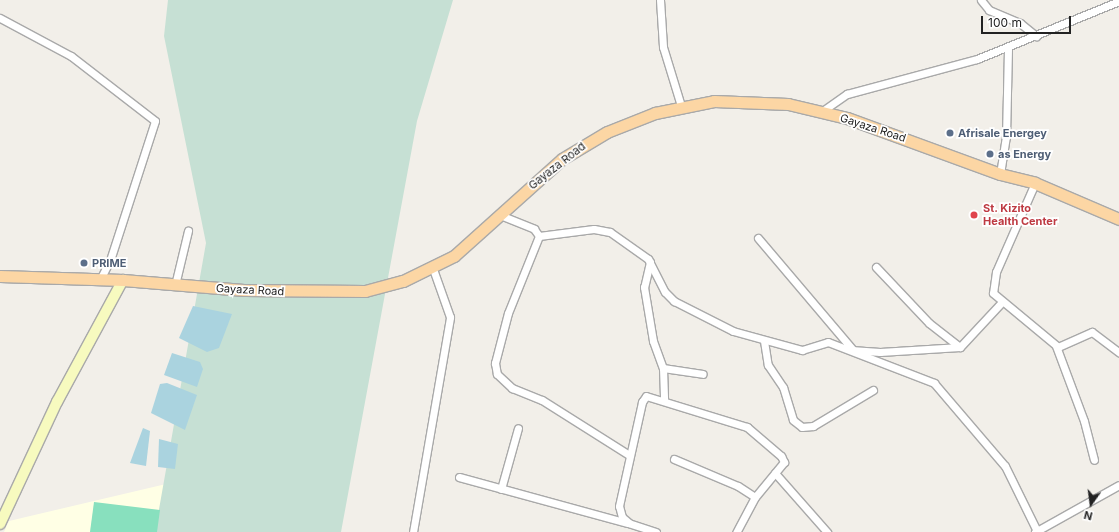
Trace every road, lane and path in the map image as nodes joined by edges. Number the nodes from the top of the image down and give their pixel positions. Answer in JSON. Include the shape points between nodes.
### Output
{"nodes":[{"id":1,"x":660,"y":0,"type":"edge"},
{"id":2,"x":981,"y":0,"type":"edge"},
{"id":3,"x":1119,"y":1,"type":"edge"},
{"id":4,"x":0,"y":18,"type":"edge"},
{"id":5,"x":1036,"y":36,"type":"junction"},
{"id":6,"x":1008,"y":48,"type":"junction"},
{"id":7,"x":681,"y":106,"type":"junction"},
{"id":8,"x":821,"y":112,"type":"junction"},
{"id":9,"x":1000,"y":174,"type":"junction"},
{"id":10,"x":1035,"y":183,"type":"junction"},
{"id":11,"x":500,"y":215,"type":"junction"},
{"id":12,"x":1119,"y":219,"type":"edge"},
{"id":13,"x":188,"y":231,"type":"dead end"},
{"id":14,"x":539,"y":236,"type":"junction"},
{"id":15,"x":758,"y":238,"type":"dead end"},
{"id":16,"x":650,"y":262,"type":"junction"},
{"id":17,"x":876,"y":267,"type":"dead end"},
{"id":18,"x":433,"y":269,"type":"junction"},
{"id":19,"x":0,"y":276,"type":"edge"},
{"id":20,"x":100,"y":280,"type":"junction"},
{"id":21,"x":123,"y":280,"type":"junction"},
{"id":22,"x":175,"y":285,"type":"junction"},
{"id":23,"x":1002,"y":302,"type":"junction"},
{"id":24,"x":764,"y":341,"type":"junction"},
{"id":25,"x":1056,"y":346,"type":"junction"},
{"id":26,"x":960,"y":347,"type":"junction"},
{"id":27,"x":850,"y":350,"type":"junction"},
{"id":28,"x":1119,"y":352,"type":"edge"},
{"id":29,"x":663,"y":368,"type":"junction"},
{"id":30,"x":703,"y":374,"type":"dead end"},
{"id":31,"x":872,"y":390,"type":"dead end"},
{"id":32,"x":664,"y":400,"type":"junction"},
{"id":33,"x":518,"y":428,"type":"dead end"},
{"id":34,"x":630,"y":455,"type":"junction"},
{"id":35,"x":674,"y":458,"type":"dead end"},
{"id":36,"x":1094,"y":460,"type":"dead end"},
{"id":37,"x":775,"y":473,"type":"junction"},
{"id":38,"x":459,"y":477,"type":"dead end"},
{"id":39,"x":1119,"y":485,"type":"edge"},
{"id":40,"x":501,"y":489,"type":"junction"},
{"id":41,"x":755,"y":497,"type":"junction"},
{"id":42,"x":0,"y":524,"type":"edge"},
{"id":43,"x":629,"y":524,"type":"junction"},
{"id":44,"x":413,"y":532,"type":"edge"},
{"id":45,"x":656,"y":532,"type":"edge"},
{"id":46,"x":736,"y":532,"type":"edge"},
{"id":47,"x":827,"y":532,"type":"edge"},
{"id":48,"x":1036,"y":532,"type":"edge"}],
"edges":[{"from":1,"to":7,"type":"street","via":[[663,47]]},
{"from":2,"to":5,"type":"street","via":[[989,10],[1020,23]]},
{"from":3,"to":5,"type":"street"},
{"from":4,"to":20,"type":"street","via":[[71,56],[155,121],[110,260]]},
{"from":5,"to":6,"type":"street"},
{"from":6,"to":8,"type":"street","via":[[847,94]]},
{"from":6,"to":9,"type":"street","via":[[1006,137]]},
{"from":7,"to":8,"type":"main road","name":"Gayaza Road","via":[[743,100],[788,104]]},
{"from":7,"to":11,"type":"main road","name":"Gayaza Road","via":[[628,122],[588,142],[537,180]]},
{"from":8,"to":9,"type":"main road","name":"Gayaza Road","via":[[890,132]]},
{"from":9,"to":10,"type":"main road","name":"Gayaza Road"},
{"from":10,"to":12,"type":"main road","name":"Gayaza Road"},
{"from":10,"to":23,"type":"street","via":[[993,284],[993,293]]},
{"from":11,"to":14,"type":"street","via":[[534,229]]},
{"from":11,"to":18,"type":"main road","name":"Gayaza Road","via":[[473,241]]},
{"from":13,"to":22,"type":"street"},
{"from":14,"to":16,"type":"street","via":[[603,229]]},
{"from":14,"to":34,"type":"street","via":[[508,313],[495,363],[497,374],[512,388],[542,400]]},
{"from":15,"to":27,"type":"street"},
{"from":16,"to":24,"type":"street","via":[[665,292],[674,301],[732,331]]},
{"from":16,"to":29,"type":"street","via":[[645,298]]},
{"from":17,"to":26,"type":"street","via":[[928,323]]},
{"from":18,"to":22,"type":"main road","name":"Gayaza Road","via":[[365,291],[307,293]]},
{"from":18,"to":44,"type":"street","via":[[450,318]]},
{"from":19,"to":20,"type":"main road","name":"Gayaza Road"},
{"from":20,"to":21,"type":"main road","name":"Gayaza Road"},
{"from":21,"to":22,"type":"main road","name":"Gayaza Road"},
{"from":21,"to":42,"type":"street","via":[[57,402]]},
{"from":23,"to":25,"type":"street","via":[[1044,332]]},
{"from":23,"to":26,"type":"street"},
{"from":24,"to":27,"type":"street","via":[[809,350],[828,342]]},
{"from":24,"to":31,"type":"street","via":[[768,365],[783,387],[793,420],[802,427],[813,426]]},
{"from":25,"to":28,"type":"street","via":[[1063,347],[1092,332]]},
{"from":25,"to":36,"type":"street","via":[[1084,421]]},
{"from":26,"to":27,"type":"street"},
{"from":27,"to":48,"type":"street","via":[[934,383],[1005,466]]},
{"from":29,"to":30,"type":"street"},
{"from":29,"to":32,"type":"street"},
{"from":32,"to":34,"type":"street","via":[[643,398]]},
{"from":32,"to":37,"type":"street","via":[[747,427],[781,456],[784,462]]},
{"from":33,"to":40,"type":"street"},
{"from":34,"to":43,"type":"street","via":[[619,506],[622,517]]},
{"from":35,"to":41,"type":"street","via":[[736,485]]},
{"from":37,"to":41,"type":"street"},
{"from":37,"to":47,"type":"street"},
{"from":38,"to":40,"type":"street"},
{"from":39,"to":48,"type":"street"},
{"from":40,"to":43,"type":"street"},
{"from":41,"to":46,"type":"street"},
{"from":43,"to":45,"type":"street"}]}
